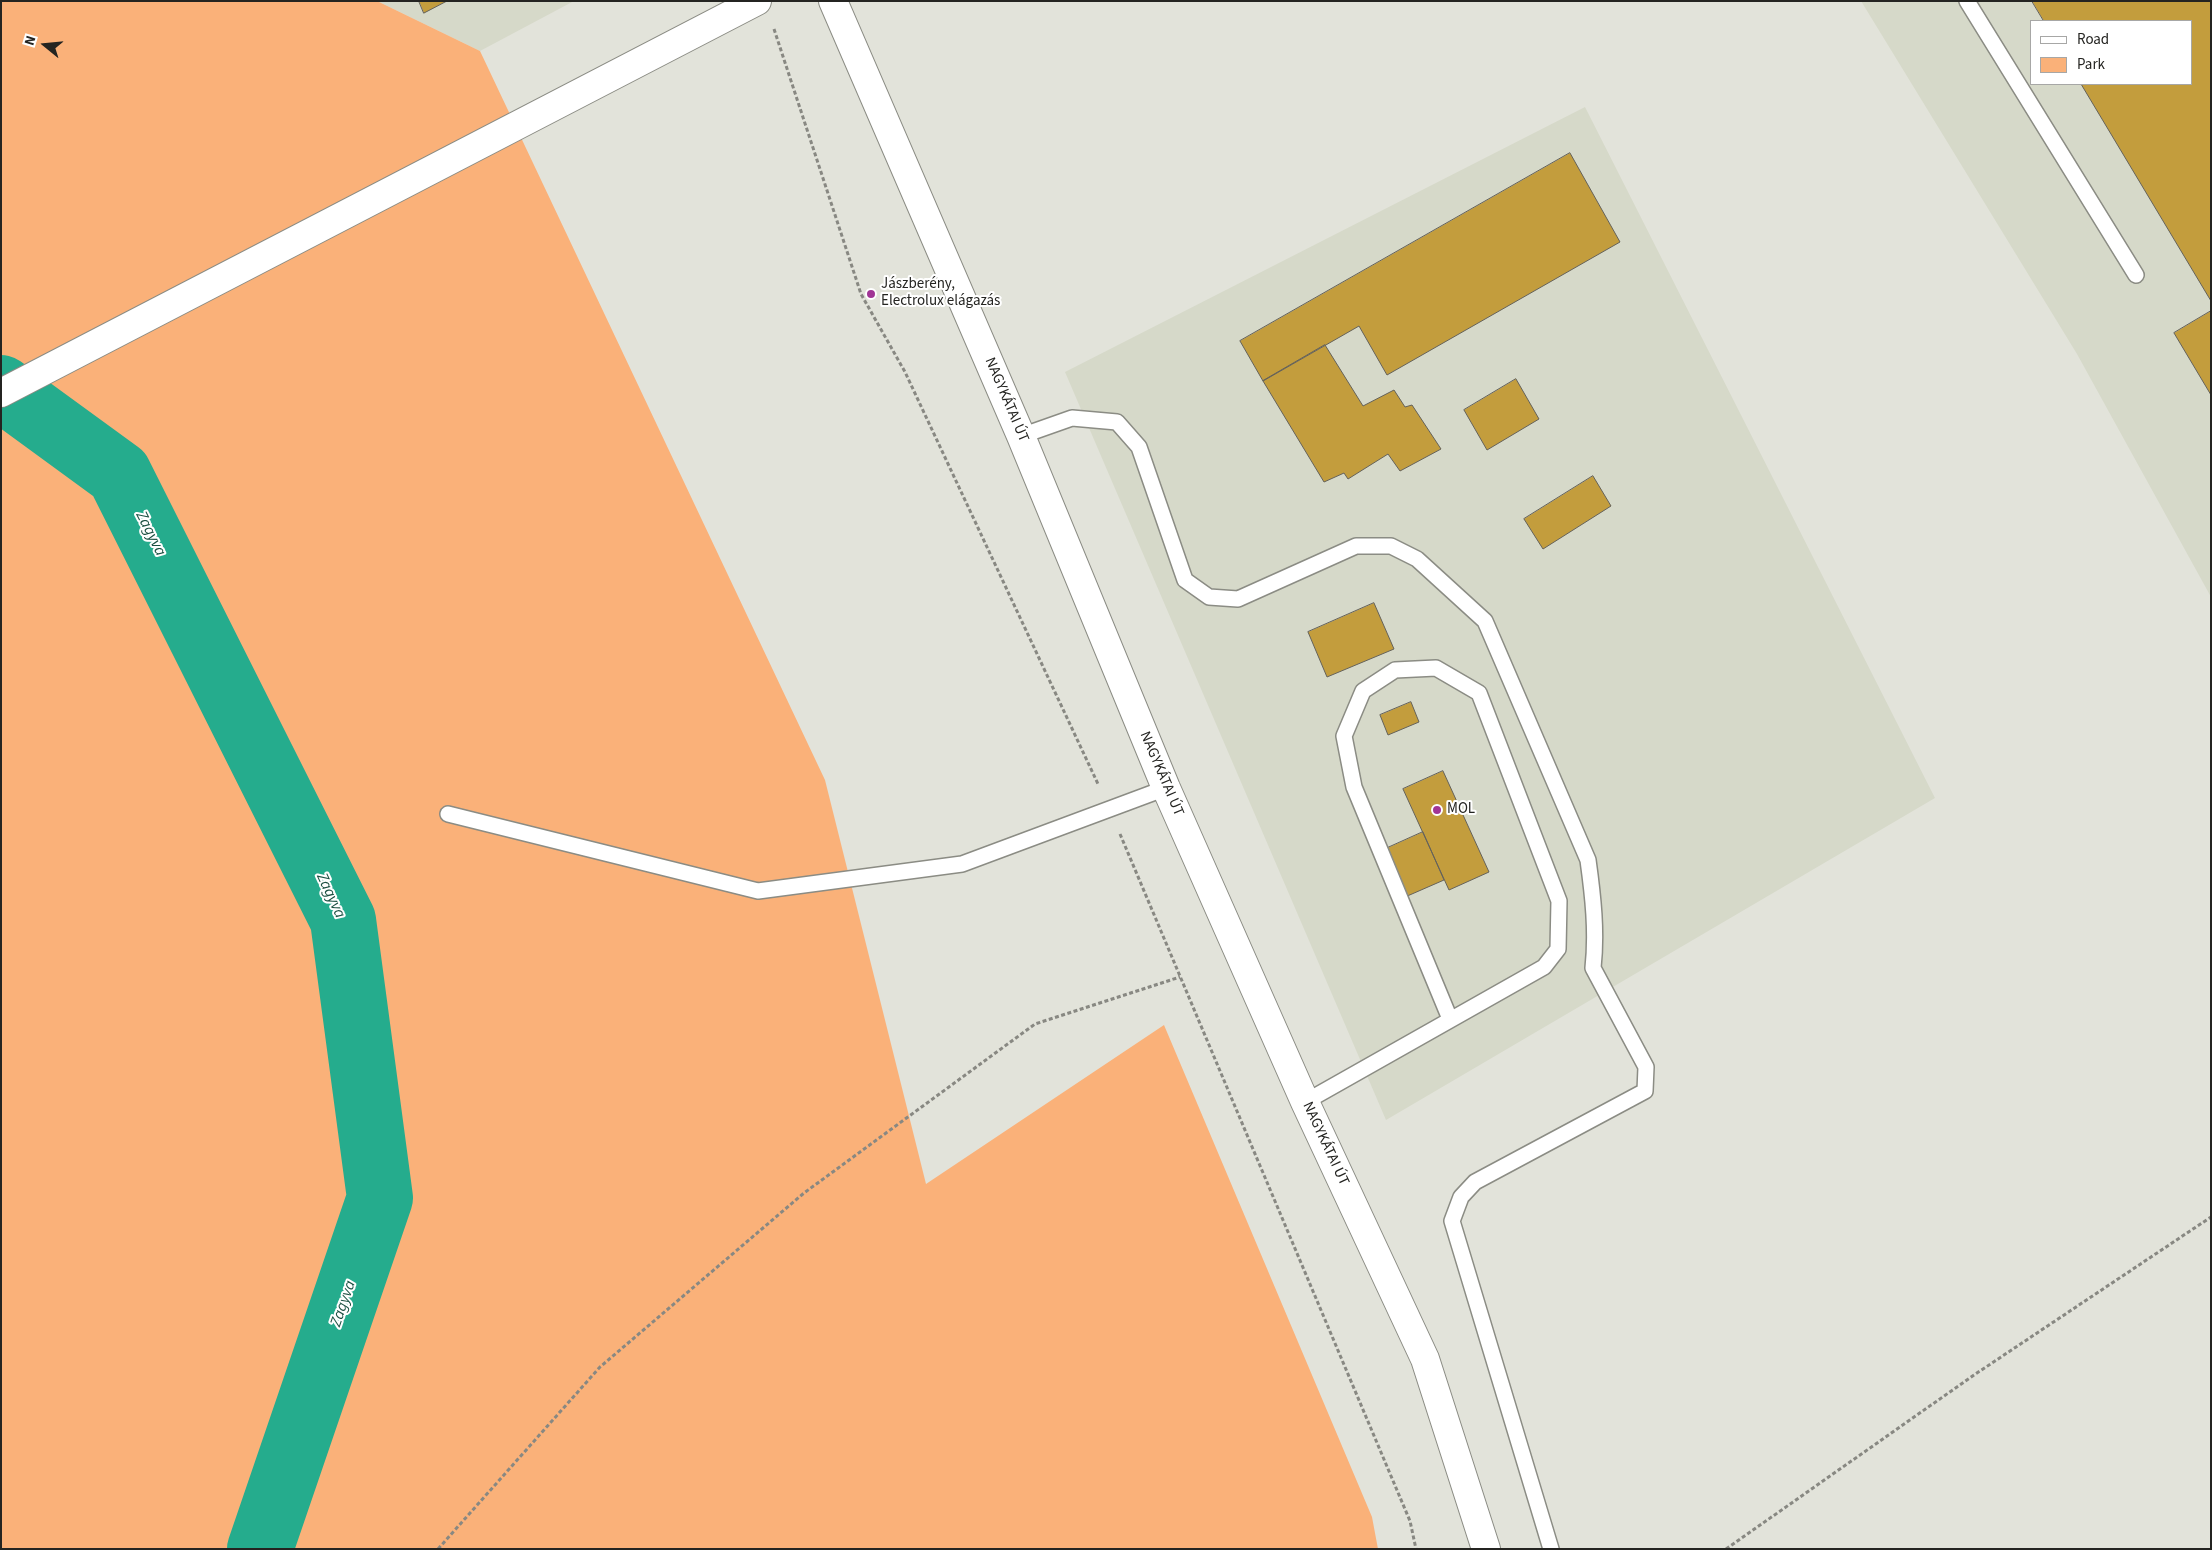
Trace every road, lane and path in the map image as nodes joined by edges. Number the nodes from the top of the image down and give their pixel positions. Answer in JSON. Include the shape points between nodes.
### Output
{"nodes":[{"id":1,"x":832,"y":1,"type":"edge"},
{"id":2,"x":1967,"y":1,"type":"edge"},
{"id":3,"x":764,"y":11,"type":"edge"},
{"id":4,"x":2136,"y":275,"type":"dead end"},
{"id":5,"x":1,"y":393,"type":"edge"},
{"id":6,"x":1022,"y":436,"type":"junction"},
{"id":7,"x":1166,"y":788,"type":"junction"},
{"id":8,"x":1109,"y":809,"type":"junction"},
{"id":9,"x":448,"y":814,"type":"dead end"},
{"id":10,"x":1180,"y":977,"type":"junction"},
{"id":11,"x":1450,"y":1019,"type":"junction"},
{"id":12,"x":1305,"y":1102,"type":"junction"},
{"id":13,"x":2211,"y":1217,"type":"edge"},
{"id":14,"x":1486,"y":1548,"type":"edge"},
{"id":15,"x":438,"y":1549,"type":"edge"},
{"id":16,"x":1416,"y":1549,"type":"edge"},
{"id":17,"x":1551,"y":1549,"type":"edge"},
{"id":18,"x":1726,"y":1549,"type":"edge"}],
"edges":[{"from":1,"to":6,"type":"street","name":"NAGYKÁTAI ÚT"},
{"from":2,"to":4,"type":"lane"},
{"from":3,"to":5,"type":"street"},
{"from":3,"to":8,"type":"path","via":[[860,294],[905,372]]},
{"from":6,"to":7,"type":"street","name":"NAGYKÁTAI ÚT"},
{"from":6,"to":17,"type":"lane","via":[[1072,418],[1117,422],[1139,447],[1185,580],[1209,596],[1238,599],[1356,546],[1391,546],[1417,559],[1485,621],[1588,860],[1594,898],[1593,968],[1646,1067],[1645,1091],[1475,1182],[1460,1197],[1452,1221]]},
{"from":7,"to":8,"type":"lane"},
{"from":7,"to":12,"type":"street","name":"NAGYKÁTAI ÚT"},
{"from":8,"to":9,"type":"lane","via":[[962,864],[758,891]]},
{"from":8,"to":10,"type":"path"},
{"from":10,"to":15,"type":"path","via":[[1035,1024],[804,1193],[600,1367]]},
{"from":10,"to":16,"type":"path","via":[[1406,1512]]},
{"from":11,"to":11,"type":"lane","via":[[1544,967],[1558,948],[1559,901],[1479,693],[1436,668],[1395,670],[1363,691],[1344,736],[1354,787]]},
{"from":11,"to":12,"type":"lane"},
{"from":12,"to":14,"type":"street","name":"NAGYKÁTAI ÚT","via":[[1425,1359]]},
{"from":13,"to":18,"type":"path","via":[[1974,1375]]}]}
